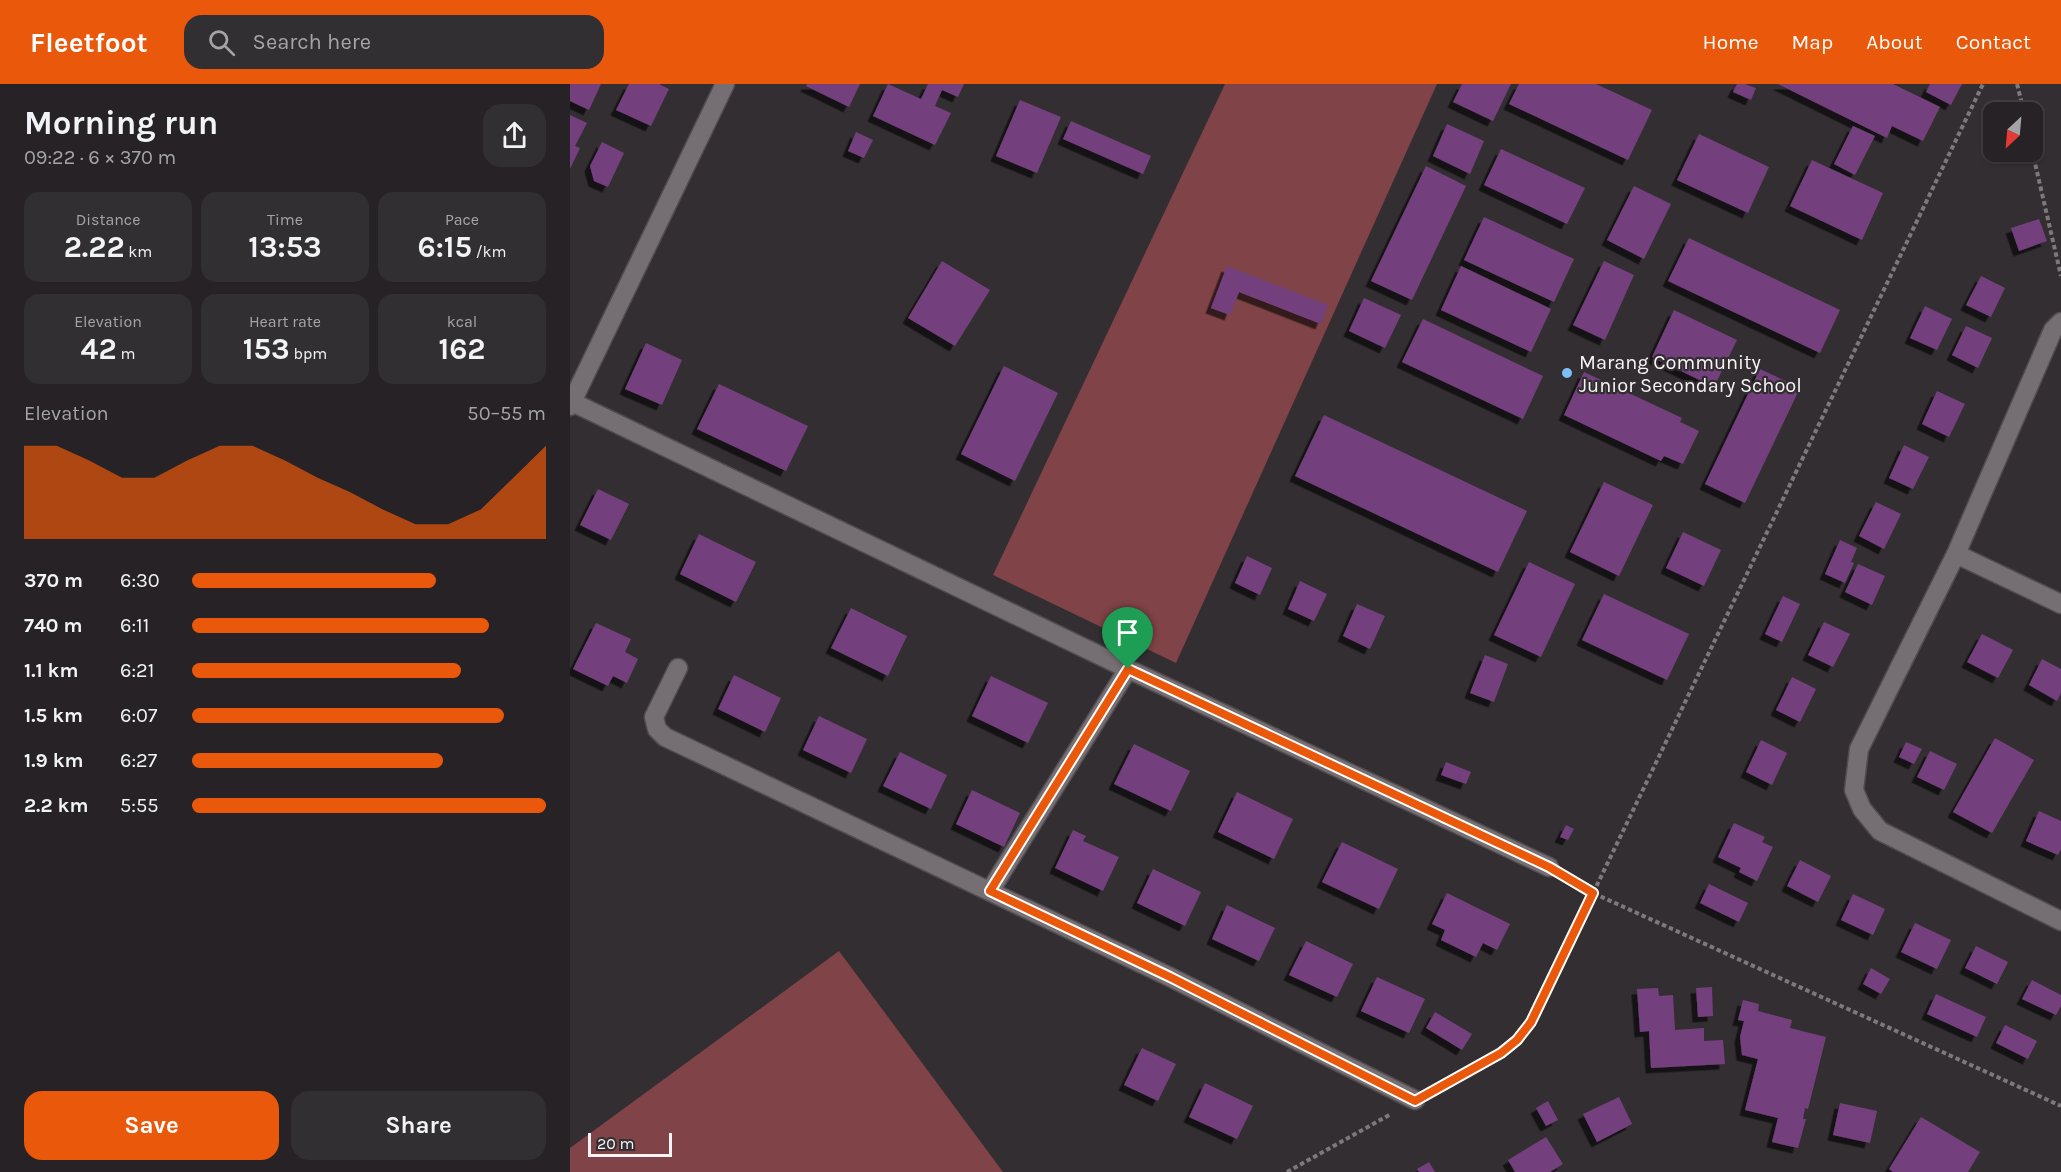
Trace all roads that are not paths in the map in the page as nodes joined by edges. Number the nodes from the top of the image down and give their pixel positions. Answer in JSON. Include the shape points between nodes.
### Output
{"nodes":[{"id":1,"x":725,"y":84,"type":"edge"},
{"id":2,"x":2061,"y":322,"type":"edge"},
{"id":3,"x":571,"y":404,"type":"edge"},
{"id":4,"x":1956,"y":554,"type":"junction"},
{"id":5,"x":2061,"y":604,"type":"edge"},
{"id":6,"x":678,"y":668,"type":"dead end"},
{"id":7,"x":1128,"y":669,"type":"junction"},
{"id":8,"x":1549,"y":867,"type":"road end"},
{"id":9,"x":990,"y":891,"type":"junction"},
{"id":10,"x":2061,"y":921,"type":"edge"},
{"id":11,"x":1415,"y":1101,"type":"road end"}],
"edges":[{"from":1,"to":3,"type":"street"},
{"from":2,"to":4,"type":"street","via":[[2053,330]]},
{"from":3,"to":7,"type":"street"},
{"from":4,"to":5,"type":"street"},
{"from":4,"to":10,"type":"street","via":[[1859,749],[1854,790],[1862,809],[1880,831]]},
{"from":6,"to":9,"type":"street","via":[[654,717],[657,729],[665,737]]},
{"from":7,"to":8,"type":"street"},
{"from":7,"to":9,"type":"street"},
{"from":9,"to":11,"type":"street"}]}
